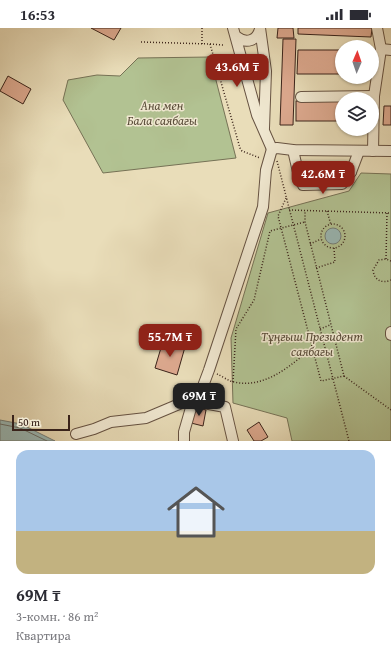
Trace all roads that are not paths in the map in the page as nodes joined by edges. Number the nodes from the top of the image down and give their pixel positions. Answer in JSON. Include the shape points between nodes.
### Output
{"nodes":[{"id":1,"x":377,"y":28,"type":"edge"},
{"id":2,"x":260,"y":29,"type":"edge"},
{"id":3,"x":234,"y":31,"type":"edge"},
{"id":4,"x":386,"y":49,"type":"edge"},
{"id":5,"x":375,"y":92,"type":"edge"},
{"id":6,"x":301,"y":97,"type":"dead end"},
{"id":7,"x":335,"y":97,"type":"edge"},
{"id":8,"x":264,"y":129,"type":"junction"},
{"id":9,"x":373,"y":136,"type":"edge"},
{"id":10,"x":272,"y":149,"type":"junction"},
{"id":11,"x":293,"y":150,"type":"junction"},
{"id":12,"x":359,"y":151,"type":"junction"},
{"id":13,"x":373,"y":151,"type":"junction"},
{"id":14,"x":391,"y":151,"type":"edge"},
{"id":15,"x":391,"y":332,"type":"edge"},
{"id":16,"x":391,"y":335,"type":"edge"},
{"id":17,"x":193,"y":401,"type":"junction"},
{"id":18,"x":76,"y":434,"type":"dead end"},
{"id":19,"x":184,"y":441,"type":"edge"},
{"id":20,"x":233,"y":441,"type":"edge"}],
"edges":[{"from":1,"to":4,"type":"street"},
{"from":2,"to":3,"type":"street","via":[[257,37],[249,41]]},
{"from":2,"to":8,"type":"street","via":[[266,71]]},
{"from":3,"to":8,"type":"street","via":[[257,115]]},
{"from":4,"to":5,"type":"street"},
{"from":6,"to":7,"type":"street"},
{"from":8,"to":10,"type":"street"},
{"from":9,"to":13,"type":"street"},
{"from":10,"to":11,"type":"street"},
{"from":10,"to":17,"type":"street","via":[[266,170],[263,207],[209,370],[203,386]]},
{"from":11,"to":12,"type":"street"},
{"from":11,"to":12,"type":"street","via":[[298,172],[351,172]]},
{"from":12,"to":13,"type":"street"},
{"from":13,"to":14,"type":"street"},
{"from":15,"to":16,"type":"street"},
{"from":17,"to":18,"type":"street","via":[[174,405],[146,418],[111,422]]},
{"from":17,"to":19,"type":"street"},
{"from":17,"to":20,"type":"street","via":[[225,407]]}]}
